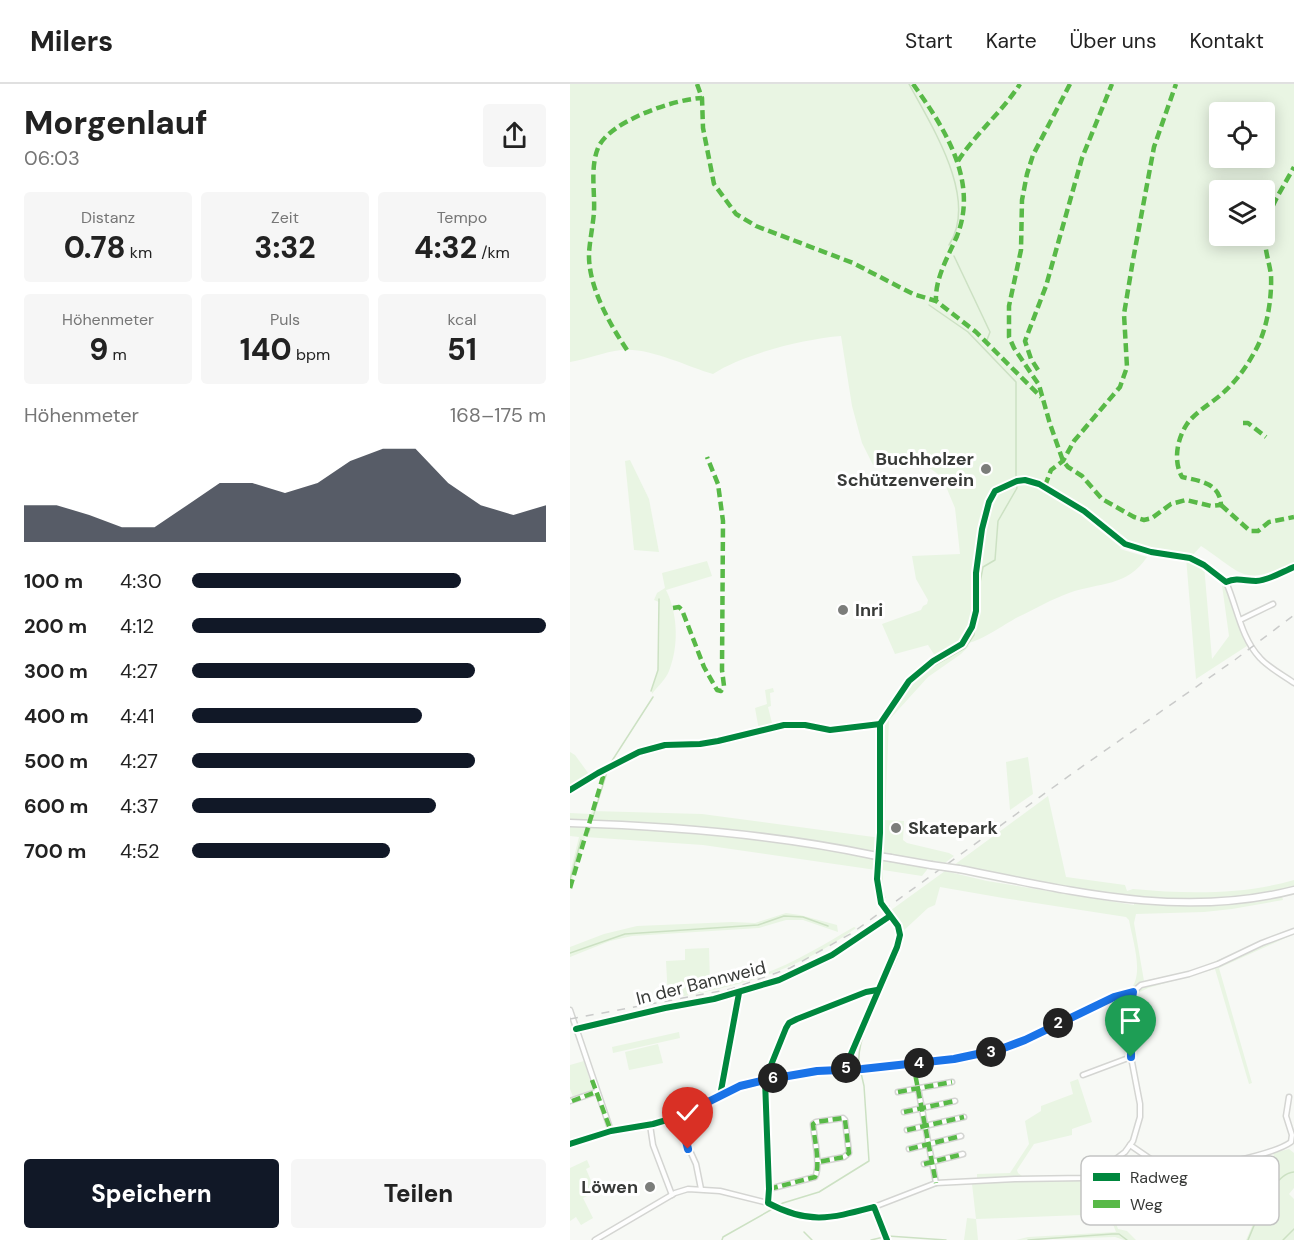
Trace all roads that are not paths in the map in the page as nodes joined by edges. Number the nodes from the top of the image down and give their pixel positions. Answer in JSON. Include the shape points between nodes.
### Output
{"nodes":[{"id":1,"x":1294,"y":567,"type":"edge"},
{"id":2,"x":1226,"y":582,"type":"junction"},
{"id":3,"x":1273,"y":604,"type":"dead end"},
{"id":4,"x":1240,"y":620,"type":"junction"},
{"id":5,"x":1294,"y":683,"type":"edge"},
{"id":6,"x":570,"y":823,"type":"edge"},
{"id":7,"x":1294,"y":890,"type":"edge"},
{"id":8,"x":884,"y":907,"type":"dead end"},
{"id":9,"x":1294,"y":931,"type":"edge"},
{"id":10,"x":877,"y":990,"type":"junction"},
{"id":11,"x":1133,"y":992,"type":"junction"},
{"id":12,"x":739,"y":993,"type":"junction"},
{"id":13,"x":570,"y":1010,"type":"edge"},
{"id":14,"x":576,"y":1029,"type":"junction"},
{"id":15,"x":578,"y":1037,"type":"junction"},
{"id":16,"x":570,"y":1038,"type":"edge"},
{"id":17,"x":1131,"y":1057,"type":"junction"},
{"id":18,"x":845,"y":1068,"type":"junction"},
{"id":19,"x":1083,"y":1075,"type":"dead end"},
{"id":20,"x":765,"y":1080,"type":"junction"},
{"id":21,"x":952,"y":1082,"type":"dead end"},
{"id":22,"x":918,"y":1088,"type":"junction"},
{"id":23,"x":597,"y":1092,"type":"junction"},
{"id":24,"x":898,"y":1092,"type":"dead end"},
{"id":25,"x":720,"y":1096,"type":"junction"},
{"id":26,"x":1289,"y":1097,"type":"dead end"},
{"id":27,"x":570,"y":1101,"type":"edge"},
{"id":28,"x":955,"y":1101,"type":"dead end"},
{"id":29,"x":921,"y":1107,"type":"junction"},
{"id":30,"x":904,"y":1112,"type":"dead end"},
{"id":31,"x":686,"y":1113,"type":"junction"},
{"id":32,"x":964,"y":1117,"type":"dead end"},
{"id":33,"x":650,"y":1125,"type":"junction"},
{"id":34,"x":924,"y":1126,"type":"junction"},
{"id":35,"x":907,"y":1130,"type":"dead end"},
{"id":36,"x":611,"y":1131,"type":"junction"},
{"id":37,"x":961,"y":1136,"type":"dead end"},
{"id":38,"x":570,"y":1144,"type":"edge"},
{"id":39,"x":929,"y":1144,"type":"junction"},
{"id":40,"x":1130,"y":1146,"type":"junction"},
{"id":41,"x":909,"y":1149,"type":"dead end"},
{"id":42,"x":963,"y":1154,"type":"dead end"},
{"id":43,"x":1121,"y":1156,"type":"edge"},
{"id":44,"x":1145,"y":1156,"type":"edge"},
{"id":45,"x":1250,"y":1156,"type":"edge"},
{"id":46,"x":818,"y":1162,"type":"junction"},
{"id":47,"x":933,"y":1162,"type":"junction"},
{"id":48,"x":924,"y":1164,"type":"dead end"},
{"id":49,"x":1081,"y":1178,"type":"edge"},
{"id":50,"x":936,"y":1183,"type":"junction"},
{"id":51,"x":701,"y":1189,"type":"junction"},
{"id":52,"x":769,"y":1189,"type":"junction"},
{"id":53,"x":672,"y":1195,"type":"junction"},
{"id":54,"x":768,"y":1203,"type":"junction"},
{"id":55,"x":874,"y":1207,"type":"junction"},
{"id":56,"x":886,"y":1238,"type":"edge"},
{"id":57,"x":595,"y":1240,"type":"edge"}],
"edges":[{"from":1,"to":2,"type":"street","via":[[1257,581]]},
{"from":2,"to":4,"type":"street"},
{"from":2,"to":8,"type":"street","via":[[1190,558],[1125,544],[1045,486],[1025,480],[995,491],[982,530],[972,627],[962,644],[909,681],[880,724],[877,879]]},
{"from":3,"to":4,"type":"street"},
{"from":4,"to":5,"type":"street","via":[[1258,657]]},
{"from":6,"to":7,"type":"main road","bridge":true,"via":[[728,833],[794,842],[1134,901],[1227,902]]},
{"from":9,"to":11,"type":"street","via":[[1218,964],[1141,985]]},
{"from":10,"to":12,"type":"street","name":"In der Bannweid","via":[[900,934],[890,916],[812,965]]},
{"from":10,"to":18,"type":"street"},
{"from":10,"to":20,"type":"street","via":[[789,1023]]},
{"from":11,"to":17,"type":"street"},
{"from":11,"to":18,"type":"street","via":[[1104,1001],[1001,1049],[954,1059]]},
{"from":12,"to":14,"type":"street","name":"In der Bannweid"},
{"from":12,"to":25,"type":"street"},
{"from":13,"to":14,"type":"street"},
{"from":14,"to":15,"type":"street"},
{"from":15,"to":16,"type":"street"},
{"from":15,"to":23,"type":"street"},
{"from":17,"to":19,"type":"street"},
{"from":17,"to":40,"type":"street","via":[[1140,1117]]},
{"from":18,"to":20,"type":"street"},
{"from":20,"to":25,"type":"street"},
{"from":20,"to":52,"type":"street"},
{"from":21,"to":22,"type":"street"},
{"from":22,"to":24,"type":"street"},
{"from":22,"to":29,"type":"street"},
{"from":23,"to":27,"type":"street"},
{"from":23,"to":36,"type":"street"},
{"from":25,"to":31,"type":"street"},
{"from":26,"to":45,"type":"street","via":[[1286,1116],[1291,1142]]},
{"from":28,"to":29,"type":"street"},
{"from":29,"to":30,"type":"street"},
{"from":29,"to":34,"type":"street"},
{"from":31,"to":33,"type":"street"},
{"from":31,"to":51,"type":"street","via":[[686,1142]]},
{"from":32,"to":34,"type":"street"},
{"from":33,"to":36,"type":"street"},
{"from":33,"to":53,"type":"street","via":[[653,1145]]},
{"from":34,"to":35,"type":"street"},
{"from":34,"to":39,"type":"street"},
{"from":36,"to":38,"type":"street"},
{"from":37,"to":39,"type":"street"},
{"from":39,"to":41,"type":"street"},
{"from":39,"to":47,"type":"street"},
{"from":40,"to":43,"type":"street"},
{"from":40,"to":44,"type":"street"},
{"from":42,"to":47,"type":"street"},
{"from":46,"to":46,"type":"street","via":[[813,1124],[843,1118],[849,1153]]},
{"from":46,"to":52,"type":"street","via":[[815,1177]]},
{"from":47,"to":48,"type":"street"},
{"from":47,"to":50,"type":"street"},
{"from":49,"to":50,"type":"street"},
{"from":50,"to":55,"type":"street"},
{"from":51,"to":53,"type":"street"},
{"from":51,"to":54,"type":"street"},
{"from":52,"to":54,"type":"street"},
{"from":53,"to":57,"type":"street"},
{"from":54,"to":55,"type":"street","via":[[810,1218]]},
{"from":55,"to":56,"type":"street"}]}
